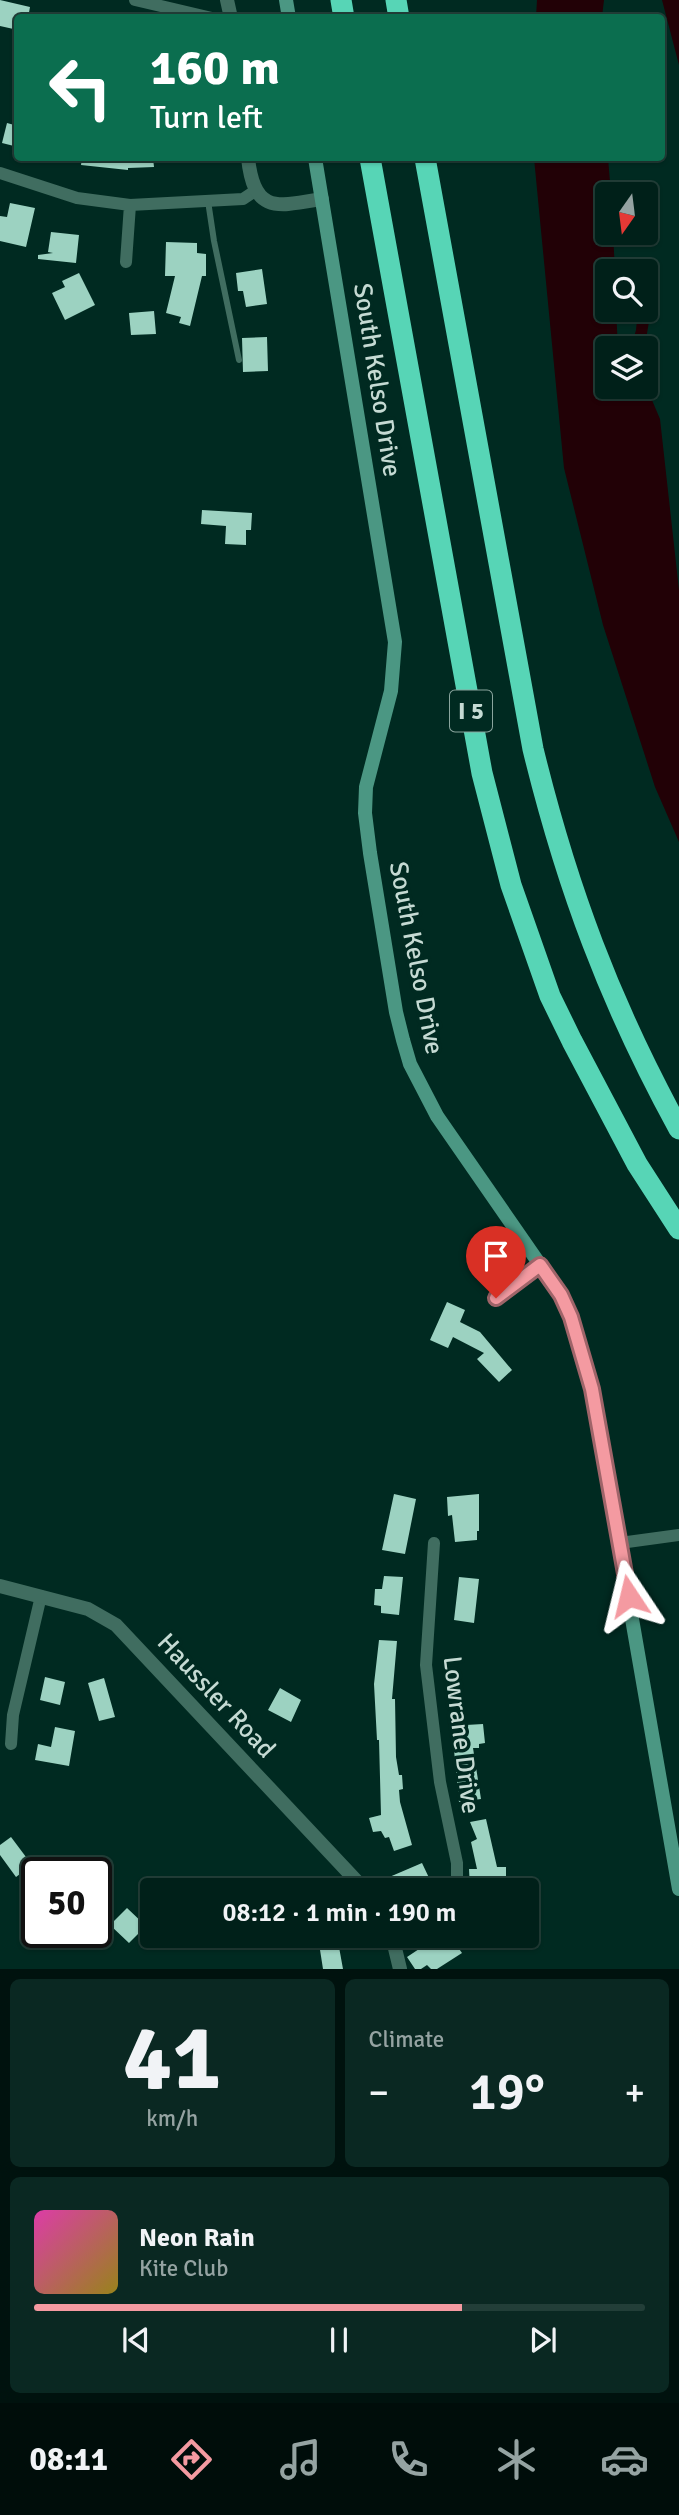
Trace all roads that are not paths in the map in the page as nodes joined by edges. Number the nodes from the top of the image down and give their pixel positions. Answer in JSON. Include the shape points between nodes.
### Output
{"nodes":[{"id":1,"x":135,"y":0,"type":"edge"},
{"id":2,"x":195,"y":14,"type":"edge"},
{"id":3,"x":249,"y":161,"type":"edge"},
{"id":4,"x":315,"y":161,"type":"edge"},
{"id":5,"x":371,"y":161,"type":"edge"},
{"id":6,"x":426,"y":161,"type":"edge"},
{"id":7,"x":0,"y":173,"type":"edge"},
{"id":8,"x":255,"y":191,"type":"junction"},
{"id":9,"x":322,"y":199,"type":"junction"},
{"id":10,"x":208,"y":201,"type":"junction"},
{"id":11,"x":130,"y":205,"type":"junction"},
{"id":12,"x":126,"y":262,"type":"dead end"},
{"id":13,"x":239,"y":360,"type":"dead end"},
{"id":14,"x":679,"y":1129,"type":"edge"},
{"id":15,"x":679,"y":1229,"type":"edge"},
{"id":16,"x":540,"y":1265,"type":"junction"},
{"id":17,"x":496,"y":1298,"type":"dead end"},
{"id":18,"x":679,"y":1535,"type":"edge"},
{"id":19,"x":620,"y":1543,"type":"junction"},
{"id":20,"x":434,"y":1544,"type":"dead end"},
{"id":21,"x":0,"y":1586,"type":"edge"},
{"id":22,"x":41,"y":1596,"type":"junction"},
{"id":23,"x":11,"y":1744,"type":"dead end"},
{"id":24,"x":354,"y":1878,"type":"edge"},
{"id":25,"x":457,"y":1878,"type":"edge"},
{"id":26,"x":679,"y":1889,"type":"edge"},
{"id":27,"x":396,"y":1948,"type":"edge"},
{"id":28,"x":400,"y":1969,"type":"edge"}],
"edges":[{"from":1,"to":2,"type":"street"},
{"from":3,"to":8,"type":"street"},
{"from":4,"to":9,"type":"main road","name":"South Kelso Drive"},
{"from":5,"to":15,"type":"highway","number":"I 5","via":[[480,760],[511,885],[572,1041],[637,1164]]},
{"from":6,"to":14,"type":"highway","number":"I 5","via":[[546,803],[604,977],[640,1058]]},
{"from":7,"to":11,"type":"street","via":[[77,198]]},
{"from":8,"to":9,"type":"street","via":[[273,204]]},
{"from":8,"to":10,"type":"street","via":[[243,200]]},
{"from":9,"to":16,"type":"main road","name":"South Kelso Drive","via":[[394,642],[391,691],[366,787],[365,813],[396,1012],[410,1064],[426,1096]]},
{"from":10,"to":11,"type":"street"},
{"from":10,"to":13,"type":"lane"},
{"from":11,"to":12,"type":"street"},
{"from":16,"to":17,"type":"lane"},
{"from":16,"to":19,"type":"main road","name":"South Kelso Drive","via":[[571,1317],[592,1389]]},
{"from":18,"to":19,"type":"street"},
{"from":19,"to":26,"type":"main road","name":"South Kelso Drive"},
{"from":20,"to":25,"type":"street","name":"Lowrane Drive","via":[[426,1665]]},
{"from":21,"to":22,"type":"street","name":"Haussler Road"},
{"from":22,"to":23,"type":"street","via":[[13,1716]]},
{"from":22,"to":24,"type":"street","name":"Haussler Road","via":[[88,1609],[116,1626]]},
{"from":27,"to":28,"type":"street"}]}
